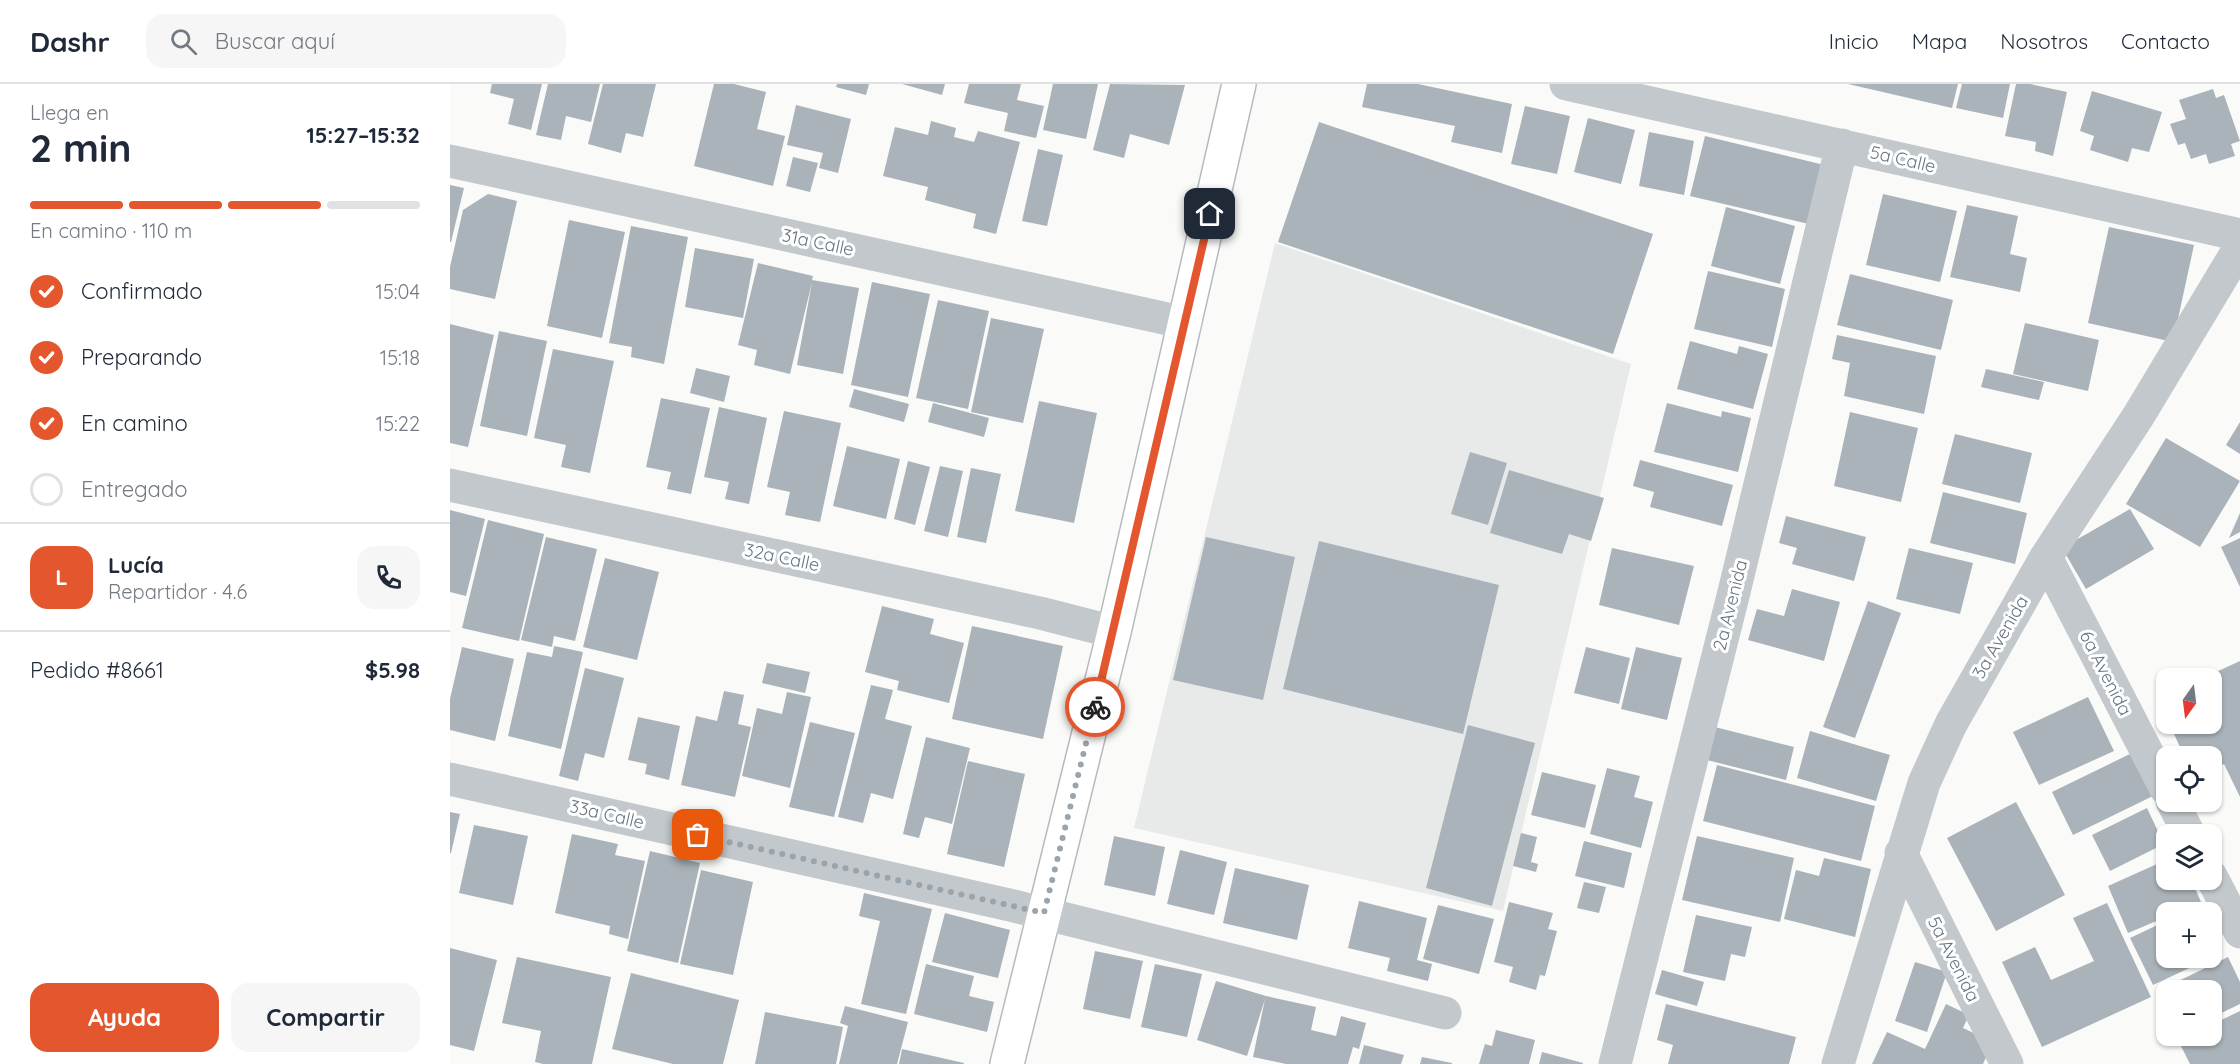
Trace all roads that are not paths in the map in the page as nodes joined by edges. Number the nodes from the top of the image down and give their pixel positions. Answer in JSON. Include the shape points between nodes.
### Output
{"nodes":[{"id":1,"x":1239,"y":84,"type":"edge"},
{"id":2,"x":1566,"y":84,"type":"edge"},
{"id":3,"x":1842,"y":146,"type":"junction"},
{"id":4,"x":450,"y":161,"type":"edge"},
{"id":5,"x":2240,"y":235,"type":"edge"},
{"id":6,"x":2240,"y":247,"type":"edge"},
{"id":7,"x":1186,"y":323,"type":"junction"},
{"id":8,"x":450,"y":484,"type":"edge"},
{"id":9,"x":2046,"y":557,"type":"junction"},
{"id":10,"x":1114,"y":632,"type":"junction"},
{"id":11,"x":2156,"y":770,"type":"edge"},
{"id":12,"x":450,"y":779,"type":"edge"},
{"id":13,"x":1901,"y":853,"type":"junction"},
{"id":14,"x":2218,"y":890,"type":"edge"},
{"id":15,"x":1044,"y":913,"type":"junction"},
{"id":16,"x":2240,"y":932,"type":"edge"},
{"id":17,"x":1445,"y":1012,"type":"dead end"},
{"id":18,"x":1008,"y":1064,"type":"edge"},
{"id":19,"x":1615,"y":1064,"type":"edge"},
{"id":20,"x":1838,"y":1064,"type":"edge"},
{"id":21,"x":2007,"y":1064,"type":"edge"}],
"edges":[{"from":1,"to":7,"type":"main road"},
{"from":2,"to":3,"type":"street","name":"5a Calle"},
{"from":3,"to":5,"type":"street","name":"5a Calle"},
{"from":3,"to":19,"type":"street","name":"2a Avenida"},
{"from":4,"to":7,"type":"street","name":"31a Calle"},
{"from":6,"to":9,"type":"street","name":"3a Avenida","via":[[2139,415]]},
{"from":7,"to":10,"type":"main road"},
{"from":8,"to":10,"type":"street","name":"32a Calle"},
{"from":9,"to":11,"type":"street","name":"6a Avenida"},
{"from":9,"to":13,"type":"street","name":"3a Avenida","via":[[1951,724],[1924,783]]},
{"from":10,"to":15,"type":"main road"},
{"from":12,"to":15,"type":"street","name":"33a Calle"},
{"from":13,"to":20,"type":"street","name":"3a Avenida"},
{"from":13,"to":21,"type":"street","name":"5a Avenida"},
{"from":14,"to":16,"type":"street"},
{"from":15,"to":17,"type":"street","name":"33a Calle"},
{"from":15,"to":18,"type":"main road"}]}
